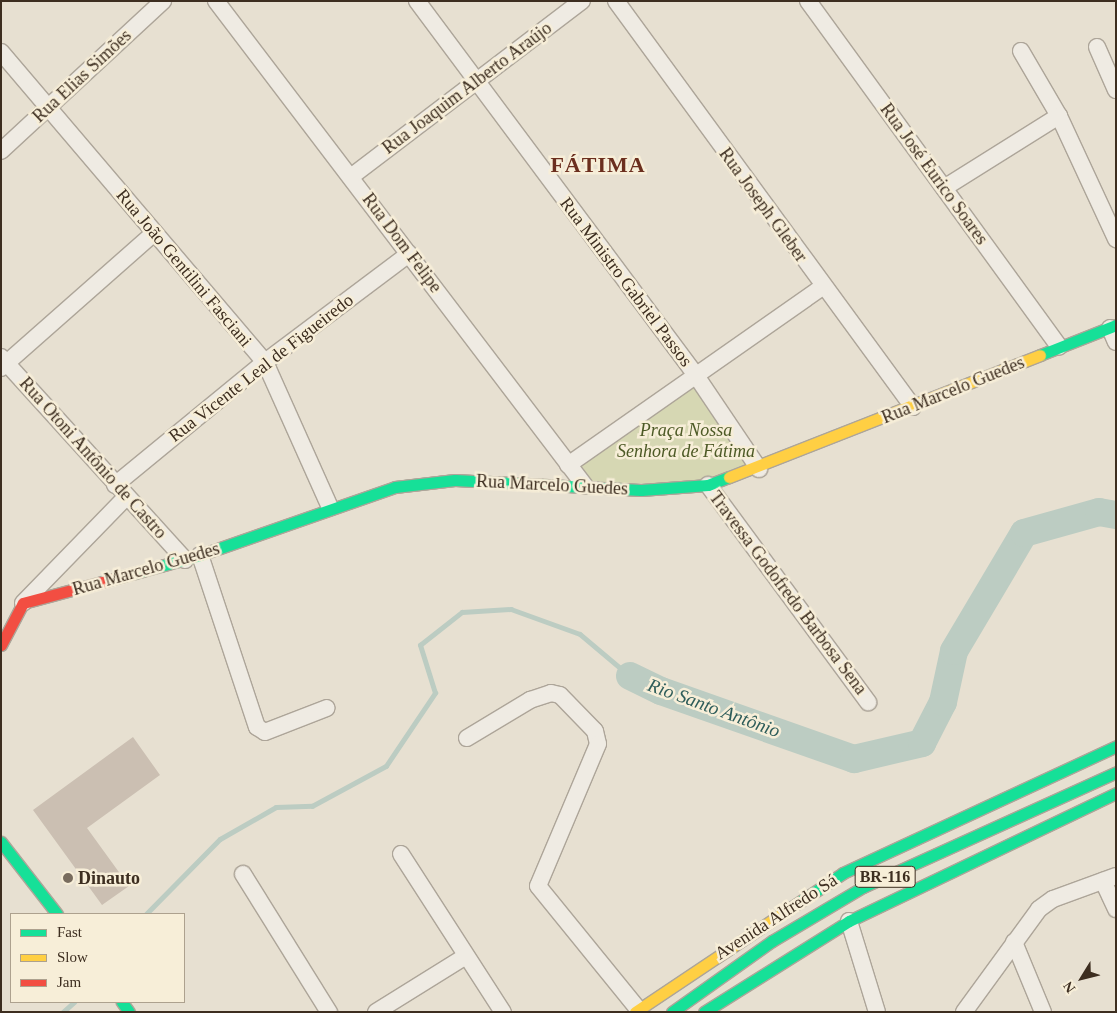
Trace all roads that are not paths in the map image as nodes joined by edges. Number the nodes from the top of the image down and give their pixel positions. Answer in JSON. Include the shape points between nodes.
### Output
{"nodes":[{"id":1,"x":163,"y":1,"type":"edge"},
{"id":2,"x":216,"y":1,"type":"edge"},
{"id":3,"x":417,"y":1,"type":"edge"},
{"id":4,"x":582,"y":1,"type":"edge"},
{"id":5,"x":616,"y":1,"type":"edge"},
{"id":6,"x":808,"y":1,"type":"edge"},
{"id":7,"x":1097,"y":47,"type":"dead end"},
{"id":8,"x":1020,"y":51,"type":"dead end"},
{"id":9,"x":1,"y":52,"type":"edge"},
{"id":10,"x":477,"y":81,"type":"junction"},
{"id":11,"x":1116,"y":90,"type":"edge"},
{"id":12,"x":49,"y":108,"type":"junction"},
{"id":13,"x":1059,"y":116,"type":"junction"},
{"id":14,"x":1,"y":150,"type":"edge"},
{"id":15,"x":352,"y":176,"type":"junction"},
{"id":16,"x":944,"y":188,"type":"junction"},
{"id":17,"x":154,"y":233,"type":"junction"},
{"id":18,"x":1116,"y":239,"type":"edge"},
{"id":19,"x":409,"y":254,"type":"junction"},
{"id":20,"x":822,"y":287,"type":"junction"},
{"id":21,"x":1114,"y":332,"type":"edge"},
{"id":22,"x":1059,"y":347,"type":"junction"},
{"id":23,"x":264,"y":362,"type":"junction"},
{"id":24,"x":3,"y":363,"type":"edge"},
{"id":25,"x":697,"y":377,"type":"junction"},
{"id":26,"x":913,"y":407,"type":"junction"},
{"id":27,"x":568,"y":465,"type":"junction"},
{"id":28,"x":759,"y":469,"type":"junction"},
{"id":29,"x":708,"y":485,"type":"junction"},
{"id":30,"x":585,"y":486,"type":"junction"},
{"id":31,"x":120,"y":492,"type":"junction"},
{"id":32,"x":330,"y":507,"type":"junction"},
{"id":33,"x":193,"y":557,"type":"junction"},
{"id":34,"x":23,"y":603,"type":"junction"},
{"id":35,"x":1,"y":646,"type":"edge"},
{"id":36,"x":868,"y":702,"type":"dead end"},
{"id":37,"x":327,"y":708,"type":"dead end"},
{"id":38,"x":467,"y":738,"type":"dead end"},
{"id":39,"x":1116,"y":746,"type":"edge"},
{"id":40,"x":1116,"y":772,"type":"edge"},
{"id":41,"x":1116,"y":793,"type":"edge"},
{"id":42,"x":1,"y":842,"type":"edge"},
{"id":43,"x":401,"y":854,"type":"dead end"},
{"id":44,"x":243,"y":874,"type":"dead end"},
{"id":45,"x":1110,"y":879,"type":"edge"},
{"id":46,"x":1116,"y":909,"type":"edge"},
{"id":47,"x":56,"y":913,"type":"edge"},
{"id":48,"x":849,"y":921,"type":"junction"},
{"id":49,"x":1014,"y":942,"type":"junction"},
{"id":50,"x":466,"y":956,"type":"junction"},
{"id":51,"x":738,"y":988,"type":"junction"},
{"id":52,"x":636,"y":1010,"type":"edge"},
{"id":53,"x":329,"y":1012,"type":"edge"},
{"id":54,"x":376,"y":1012,"type":"edge"},
{"id":55,"x":503,"y":1012,"type":"edge"},
{"id":56,"x":672,"y":1012,"type":"edge"},
{"id":57,"x":704,"y":1012,"type":"edge"},
{"id":58,"x":717,"y":1012,"type":"edge"},
{"id":59,"x":877,"y":1012,"type":"edge"},
{"id":60,"x":964,"y":1012,"type":"edge"},
{"id":61,"x":1043,"y":1012,"type":"edge"}],
"edges":[{"from":1,"to":12,"type":"street","name":"Rua Elias Simões"},
{"from":2,"to":15,"type":"street","name":"Rua Dom Felipe"},
{"from":3,"to":10,"type":"street","name":"Rua Ministro Gabriel Passos"},
{"from":4,"to":10,"type":"street","name":"Rua Joaquim Alberto Araújo"},
{"from":5,"to":20,"type":"street","name":"Rua Joseph Gleber"},
{"from":6,"to":16,"type":"street","name":"Rua José Eurico Soares"},
{"from":7,"to":11,"type":"street"},
{"from":8,"to":13,"type":"street"},
{"from":9,"to":12,"type":"street","name":"Rua João Gentilini Fasciani"},
{"from":10,"to":15,"type":"street","name":"Rua Joaquim Alberto Araújo"},
{"from":10,"to":25,"type":"street","name":"Rua Ministro Gabriel Passos"},
{"from":12,"to":14,"type":"street","name":"Rua Elias Simões"},
{"from":12,"to":17,"type":"street","name":"Rua João Gentilini Fasciani"},
{"from":13,"to":16,"type":"street"},
{"from":13,"to":18,"type":"street"},
{"from":15,"to":19,"type":"street","name":"Rua Dom Felipe"},
{"from":16,"to":22,"type":"street","name":"Rua José Eurico Soares"},
{"from":17,"to":23,"type":"street","name":"Rua João Gentilini Fasciani"},
{"from":17,"to":24,"type":"street"},
{"from":19,"to":23,"type":"street","name":"Rua Vicente Leal de Figueiredo"},
{"from":19,"to":27,"type":"street","name":"Rua Dom Felipe"},
{"from":20,"to":25,"type":"street"},
{"from":20,"to":26,"type":"street","name":"Rua Joseph Gleber"},
{"from":21,"to":22,"type":"main road","name":"Rua Marcelo Guedes"},
{"from":22,"to":26,"type":"main road","name":"Rua Marcelo Guedes"},
{"from":23,"to":31,"type":"street","name":"Rua Vicente Leal de Figueiredo"},
{"from":23,"to":32,"type":"street","name":"Rua João Gentilini Fasciani"},
{"from":24,"to":31,"type":"street","name":"Rua Otoni Antônio de Castro"},
{"from":25,"to":27,"type":"street"},
{"from":25,"to":28,"type":"street","name":"Rua Ministro Gabriel Passos"},
{"from":26,"to":28,"type":"main road","name":"Rua Marcelo Guedes"},
{"from":27,"to":30,"type":"street","name":"Rua Dom Felipe"},
{"from":28,"to":29,"type":"main road","name":"Rua Marcelo Guedes"},
{"from":29,"to":30,"type":"main road","name":"Rua Marcelo Guedes","via":[[660,490]]},
{"from":29,"to":36,"type":"street","name":"Travessa Godofredo Barbosa Sena"},
{"from":30,"to":32,"type":"main road","name":"Rua Marcelo Guedes","via":[[428,481]]},
{"from":31,"to":33,"type":"street","name":"Rua Otoni Antônio de Castro"},
{"from":31,"to":34,"type":"street","name":"Rua Vicente Leal de Figueiredo"},
{"from":32,"to":33,"type":"main road","name":"Rua Marcelo Guedes"},
{"from":33,"to":34,"type":"main road","name":"Rua Marcelo Guedes"},
{"from":33,"to":37,"type":"street","via":[[257,727],[266,732]]},
{"from":34,"to":35,"type":"main road"},
{"from":38,"to":52,"type":"street","via":[[530,700],[551,693],[560,695],[595,731],[598,744],[538,886]]},
{"from":39,"to":52,"type":"main road","name":"Avenida Alfredo Sá","via":[[843,873]]},
{"from":40,"to":56,"type":"main road","name":"Avenida Alfredo Sá","number":"BR-116","via":[[863,887],[772,941]]},
{"from":41,"to":48,"type":"main road"},
{"from":42,"to":47,"type":"main road"},
{"from":43,"to":50,"type":"street"},
{"from":44,"to":53,"type":"street"},
{"from":45,"to":46,"type":"street"},
{"from":45,"to":49,"type":"street","via":[[1053,899],[1030,918]]},
{"from":48,"to":51,"type":"main road"},
{"from":48,"to":59,"type":"street"},
{"from":49,"to":60,"type":"street"},
{"from":49,"to":61,"type":"street"},
{"from":50,"to":54,"type":"street"},
{"from":50,"to":55,"type":"street"},
{"from":51,"to":57,"type":"main road"},
{"from":51,"to":58,"type":"street"}]}
